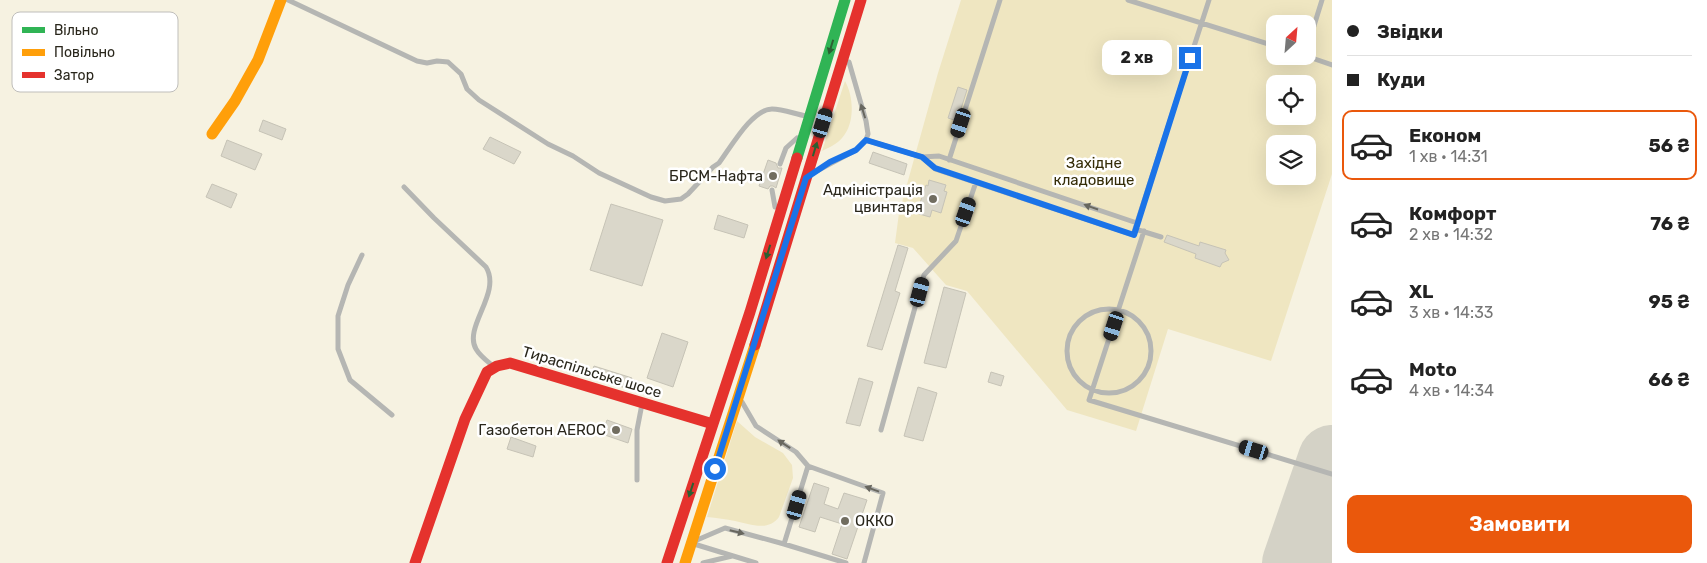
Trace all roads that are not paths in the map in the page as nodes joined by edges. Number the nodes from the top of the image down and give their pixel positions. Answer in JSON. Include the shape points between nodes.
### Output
{"nodes":[{"id":1,"x":281,"y":0,"type":"edge"},
{"id":2,"x":288,"y":0,"type":"edge"},
{"id":3,"x":845,"y":0,"type":"edge"},
{"id":4,"x":861,"y":0,"type":"edge"},
{"id":5,"x":1000,"y":0,"type":"edge"},
{"id":6,"x":1128,"y":0,"type":"edge"},
{"id":7,"x":1209,"y":0,"type":"edge"},
{"id":8,"x":1322,"y":0,"type":"edge"},
{"id":9,"x":1316,"y":19,"type":"edge"},
{"id":10,"x":1202,"y":22,"type":"junction"},
{"id":11,"x":1266,"y":43,"type":"edge"},
{"id":12,"x":846,"y":49,"type":"junction"},
{"id":13,"x":1316,"y":59,"type":"edge"},
{"id":14,"x":1332,"y":65,"type":"edge"},
{"id":15,"x":808,"y":123,"type":"junction"},
{"id":16,"x":212,"y":134,"type":"dead end"},
{"id":17,"x":866,"y":140,"type":"junction"},
{"id":18,"x":922,"y":157,"type":"junction"},
{"id":19,"x":949,"y":160,"type":"junction"},
{"id":20,"x":780,"y":164,"type":"dead end"},
{"id":21,"x":806,"y":178,"type":"junction"},
{"id":22,"x":976,"y":182,"type":"junction"},
{"id":23,"x":404,"y":187,"type":"dead end"},
{"id":24,"x":772,"y":190,"type":"dead end"},
{"id":25,"x":779,"y":218,"type":"junction"},
{"id":26,"x":1136,"y":226,"type":"junction"},
{"id":27,"x":1144,"y":232,"type":"junction"},
{"id":28,"x":1161,"y":237,"type":"dead end"},
{"id":29,"x":362,"y":255,"type":"dead end"},
{"id":30,"x":1119,"y":310,"type":"junction"},
{"id":31,"x":493,"y":366,"type":"junction"},
{"id":32,"x":1093,"y":390,"type":"junction"},
{"id":33,"x":738,"y":395,"type":"junction"},
{"id":34,"x":642,"y":403,"type":"junction"},
{"id":35,"x":392,"y":415,"type":"dead end"},
{"id":36,"x":713,"y":424,"type":"junction"},
{"id":37,"x":881,"y":430,"type":"dead end"},
{"id":38,"x":808,"y":466,"type":"junction"},
{"id":39,"x":1332,"y":474,"type":"edge"},
{"id":40,"x":637,"y":480,"type":"dead end"},
{"id":41,"x":692,"y":543,"type":"junction"},
{"id":42,"x":784,"y":544,"type":"junction"},
{"id":43,"x":732,"y":556,"type":"junction"},
{"id":44,"x":415,"y":563,"type":"edge"},
{"id":45,"x":667,"y":563,"type":"edge"},
{"id":46,"x":685,"y":563,"type":"edge"},
{"id":47,"x":703,"y":563,"type":"edge"},
{"id":48,"x":730,"y":563,"type":"edge"},
{"id":49,"x":756,"y":563,"type":"edge"},
{"id":50,"x":846,"y":563,"type":"edge"},
{"id":51,"x":864,"y":563,"type":"edge"}],
"edges":[{"from":1,"to":16,"type":"main road","via":[[258,60]]},
{"from":2,"to":15,"type":"lane","via":[[417,61],[448,62],[461,74],[467,90],[479,100],[599,173],[658,199],[673,200],[688,194],[719,162],[753,118],[764,110],[781,110]]},
{"from":3,"to":15,"type":"main road","one_way":true},
{"from":4,"to":12,"type":"main road"},
{"from":5,"to":19,"type":"lane"},
{"from":6,"to":10,"type":"lane"},
{"from":7,"to":10,"type":"lane"},
{"from":8,"to":9,"type":"lane"},
{"from":10,"to":11,"type":"lane"},
{"from":10,"to":26,"type":"lane"},
{"from":17,"to":12,"type":"lane","one_way":true,"via":[[866,121]]},
{"from":21,"to":12,"type":"main road","one_way":true},
{"from":13,"to":14,"type":"lane"},
{"from":15,"to":20,"type":"lane","via":[[786,148]]},
{"from":15,"to":25,"type":"main road"},
{"from":17,"to":18,"type":"lane"},
{"from":17,"to":21,"type":"lane","via":[[856,150]]},
{"from":18,"to":19,"type":"lane","via":[[939,156]]},
{"from":18,"to":22,"type":"lane","via":[[935,168]]},
{"from":26,"to":19,"type":"lane","one_way":true},
{"from":21,"to":33,"type":"main road"},
{"from":22,"to":26,"type":"lane","via":[[1134,235]]},
{"from":22,"to":37,"type":"lane","via":[[956,241],[924,275]]},
{"from":23,"to":31,"type":"lane","via":[[489,272],[490,285],[473,337],[476,350]]},
{"from":24,"to":25,"type":"lane"},
{"from":25,"to":36,"type":"main road","one_way":true},
{"from":26,"to":27,"type":"lane"},
{"from":27,"to":28,"type":"lane"},
{"from":27,"to":30,"type":"lane"},
{"from":29,"to":35,"type":"lane","via":[[338,316],[338,349],[350,380]]},
{"from":30,"to":32,"type":"lane"},
{"from":30,"to":32,"type":"lane","via":[[1091,313],[1080,321],[1067,345],[1072,372]]},
{"from":30,"to":32,"type":"lane","via":[[1142,325],[1149,337],[1149,364],[1133,386],[1120,392]]},
{"from":31,"to":34,"type":"main road","name":"Тираспільське шосе","via":[[510,363]]},
{"from":31,"to":44,"type":"main road","via":[[486,372],[465,419]]},
{"from":32,"to":39,"type":"lane","via":[[1090,400]]},
{"from":38,"to":33,"type":"lane","one_way":true,"via":[[796,452],[756,426]]},
{"from":33,"to":41,"type":"main road"},
{"from":34,"to":36,"type":"main road","name":"Тираспільське шосе"},
{"from":34,"to":40,"type":"lane"},
{"from":36,"to":45,"type":"main road","one_way":true},
{"from":38,"to":42,"type":"lane"},
{"from":51,"to":38,"type":"lane","one_way":true,"via":[[883,493]]},
{"from":41,"to":42,"type":"lane","one_way":true,"via":[[724,528]]},
{"from":41,"to":43,"type":"lane"},
{"from":41,"to":46,"type":"main road"},
{"from":42,"to":50,"type":"lane"},
{"from":43,"to":47,"type":"lane"},
{"from":43,"to":48,"type":"lane"},
{"from":43,"to":49,"type":"lane"}]}
